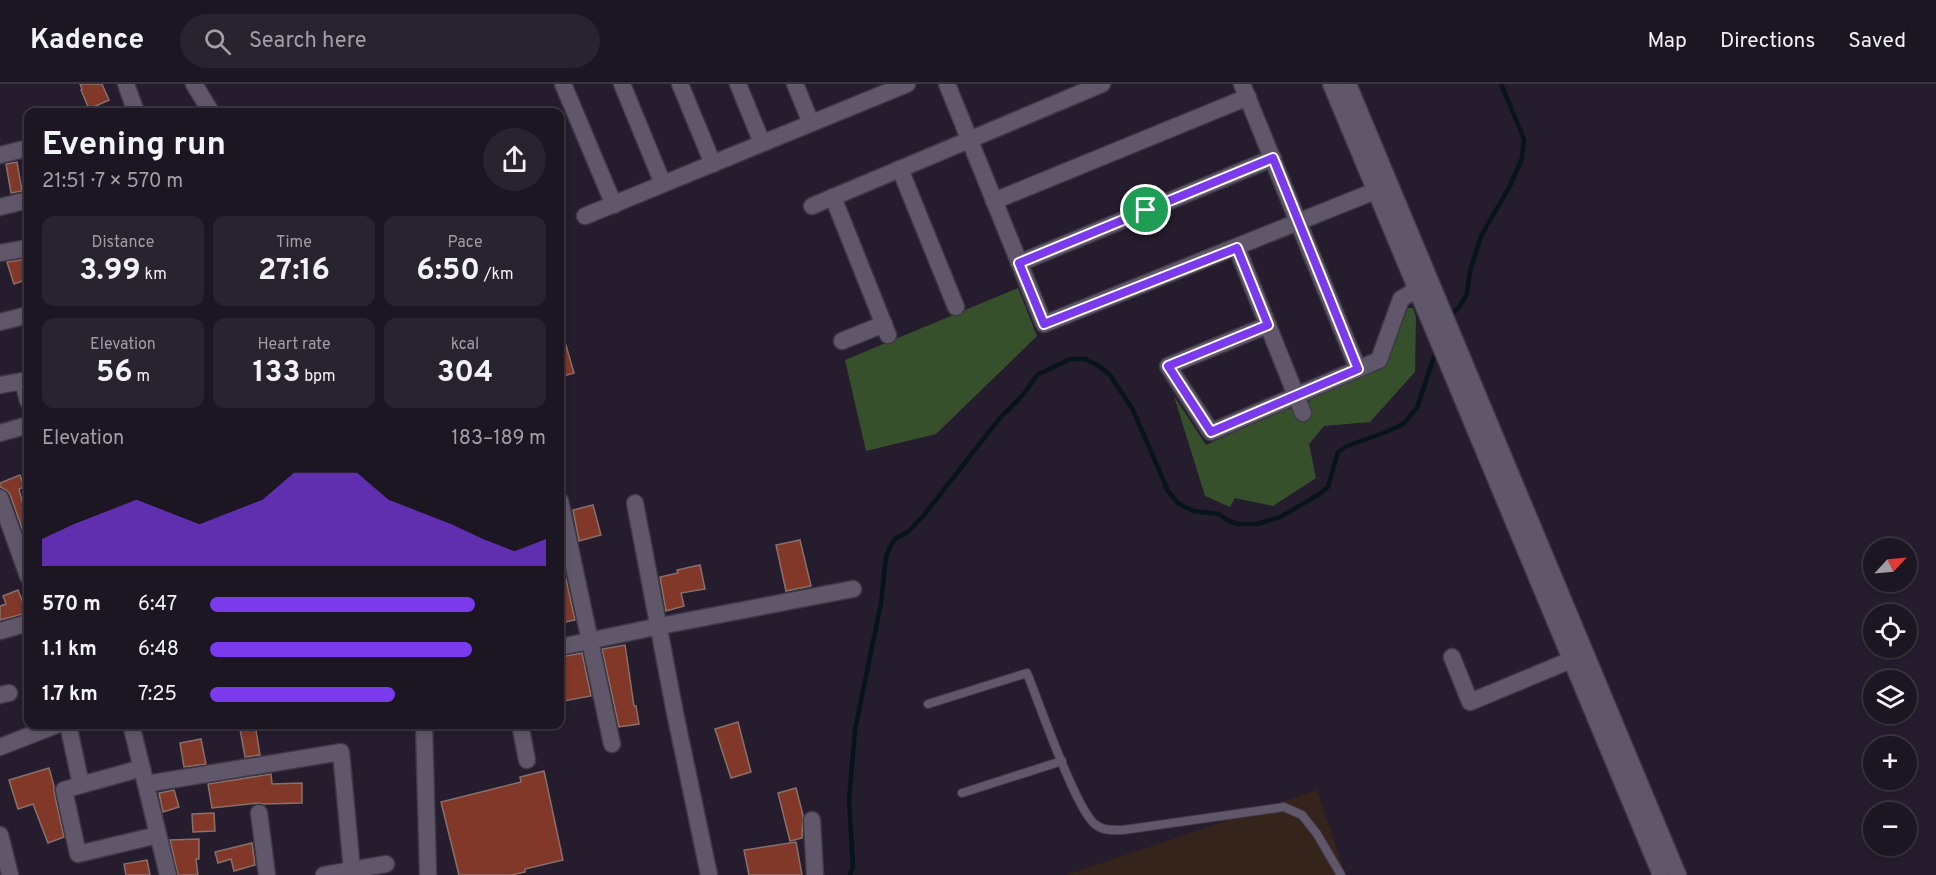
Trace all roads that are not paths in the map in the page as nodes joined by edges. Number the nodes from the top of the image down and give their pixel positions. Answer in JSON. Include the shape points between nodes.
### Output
{"nodes":[{"id":1,"x":126,"y":84,"type":"edge"},
{"id":2,"x":194,"y":84,"type":"edge"},
{"id":3,"x":563,"y":84,"type":"edge"},
{"id":4,"x":622,"y":84,"type":"edge"},
{"id":5,"x":680,"y":84,"type":"edge"},
{"id":6,"x":738,"y":84,"type":"edge"},
{"id":7,"x":795,"y":84,"type":"edge"},
{"id":8,"x":907,"y":84,"type":"edge"},
{"id":9,"x":947,"y":84,"type":"edge"},
{"id":10,"x":1102,"y":84,"type":"edge"},
{"id":11,"x":1331,"y":84,"type":"edge"},
{"id":12,"x":1348,"y":84,"type":"edge"},
{"id":13,"x":1245,"y":91,"type":"edge"},
{"id":14,"x":135,"y":108,"type":"edge"},
{"id":15,"x":209,"y":108,"type":"edge"},
{"id":16,"x":811,"y":123,"type":"junction"},
{"id":17,"x":970,"y":139,"type":"junction"},
{"id":18,"x":762,"y":143,"type":"junction"},
{"id":19,"x":24,"y":149,"type":"edge"},
{"id":20,"x":0,"y":155,"type":"edge"},
{"id":21,"x":1273,"y":158,"type":"junction"},
{"id":22,"x":713,"y":164,"type":"junction"},
{"id":23,"x":900,"y":169,"type":"junction"},
{"id":24,"x":663,"y":184,"type":"junction"},
{"id":25,"x":1376,"y":192,"type":"junction"},
{"id":26,"x":833,"y":197,"type":"junction"},
{"id":27,"x":24,"y":201,"type":"edge"},
{"id":28,"x":994,"y":201,"type":"junction"},
{"id":29,"x":614,"y":205,"type":"junction"},
{"id":30,"x":812,"y":206,"type":"dead end"},
{"id":31,"x":0,"y":207,"type":"edge"},
{"id":32,"x":585,"y":216,"type":"dead end"},
{"id":33,"x":1299,"y":223,"type":"junction"},
{"id":34,"x":1237,"y":248,"type":"junction"},
{"id":35,"x":24,"y":249,"type":"edge"},
{"id":36,"x":0,"y":253,"type":"edge"},
{"id":37,"x":1019,"y":263,"type":"junction"},
{"id":38,"x":1416,"y":290,"type":"junction"},
{"id":39,"x":956,"y":307,"type":"dead end"},
{"id":40,"x":24,"y":316,"type":"edge"},
{"id":41,"x":0,"y":322,"type":"edge"},
{"id":42,"x":1268,"y":325,"type":"junction"},
{"id":43,"x":842,"y":341,"type":"dead end"},
{"id":44,"x":1358,"y":369,"type":"junction"},
{"id":45,"x":24,"y":380,"type":"edge"},
{"id":46,"x":0,"y":385,"type":"edge"},
{"id":47,"x":1296,"y":395,"type":"junction"},
{"id":48,"x":1303,"y":413,"type":"dead end"},
{"id":49,"x":24,"y":426,"type":"edge"},
{"id":50,"x":0,"y":432,"type":"edge"},
{"id":51,"x":0,"y":498,"type":"edge"},
{"id":52,"x":635,"y":503,"type":"dead end"},
{"id":53,"x":564,"y":519,"type":"edge"},
{"id":54,"x":24,"y":565,"type":"edge"},
{"id":55,"x":853,"y":590,"type":"dead end"},
{"id":56,"x":24,"y":623,"type":"edge"},
{"id":57,"x":660,"y":626,"type":"junction"},
{"id":58,"x":0,"y":631,"type":"edge"},
{"id":59,"x":591,"y":642,"type":"junction"},
{"id":60,"x":564,"y":647,"type":"edge"},
{"id":61,"x":1452,"y":657,"type":"dead end"},
{"id":62,"x":1571,"y":660,"type":"junction"},
{"id":63,"x":928,"y":704,"type":"dead end"},
{"id":64,"x":46,"y":729,"type":"edge"},
{"id":65,"x":69,"y":729,"type":"edge"},
{"id":66,"x":132,"y":729,"type":"edge"},
{"id":67,"x":424,"y":729,"type":"edge"},
{"id":68,"x":521,"y":729,"type":"edge"},
{"id":69,"x":612,"y":744,"type":"dead end"},
{"id":70,"x":0,"y":747,"type":"edge"},
{"id":71,"x":527,"y":760,"type":"dead end"},
{"id":72,"x":1062,"y":760,"type":"junction"},
{"id":73,"x":144,"y":776,"type":"junction"},
{"id":74,"x":81,"y":785,"type":"junction"},
{"id":75,"x":962,"y":793,"type":"dead end"},
{"id":76,"x":259,"y":813,"type":"dead end"},
{"id":77,"x":812,"y":820,"type":"dead end"},
{"id":78,"x":0,"y":835,"type":"edge"},
{"id":79,"x":158,"y":835,"type":"junction"},
{"id":80,"x":386,"y":864,"type":"dead end"},
{"id":81,"x":352,"y":870,"type":"junction"},
{"id":82,"x":9,"y":875,"type":"edge"},
{"id":83,"x":168,"y":875,"type":"edge"},
{"id":84,"x":267,"y":875,"type":"edge"},
{"id":85,"x":324,"y":875,"type":"edge"},
{"id":86,"x":428,"y":875,"type":"edge"},
{"id":87,"x":709,"y":875,"type":"edge"},
{"id":88,"x":815,"y":875,"type":"edge"},
{"id":89,"x":1341,"y":875,"type":"edge"},
{"id":90,"x":1661,"y":875,"type":"edge"},
{"id":91,"x":1678,"y":875,"type":"edge"}],
"edges":[{"from":1,"to":14,"type":"street"},
{"from":2,"to":15,"type":"street"},
{"from":3,"to":29,"type":"street"},
{"from":4,"to":24,"type":"street"},
{"from":5,"to":22,"type":"street"},
{"from":6,"to":18,"type":"street"},
{"from":7,"to":16,"type":"street"},
{"from":8,"to":16,"type":"street"},
{"from":9,"to":17,"type":"street"},
{"from":10,"to":17,"type":"street"},
{"from":11,"to":25,"type":"street"},
{"from":12,"to":91,"type":"street"},
{"from":13,"to":21,"type":"street"},
{"from":13,"to":28,"type":"street"},
{"from":16,"to":18,"type":"street"},
{"from":17,"to":23,"type":"street"},
{"from":17,"to":28,"type":"street"},
{"from":18,"to":22,"type":"street"},
{"from":19,"to":20,"type":"street"},
{"from":21,"to":33,"type":"street"},
{"from":21,"to":37,"type":"street"},
{"from":22,"to":24,"type":"street"},
{"from":23,"to":26,"type":"street"},
{"from":23,"to":39,"type":"street"},
{"from":24,"to":29,"type":"street"},
{"from":25,"to":33,"type":"street"},
{"from":25,"to":38,"type":"street"},
{"from":26,"to":30,"type":"street"},
{"from":26,"to":43,"type":"street","via":[[886,330]]},
{"from":27,"to":31,"type":"street"},
{"from":28,"to":37,"type":"street"},
{"from":29,"to":32,"type":"street"},
{"from":33,"to":34,"type":"street"},
{"from":33,"to":44,"type":"street"},
{"from":34,"to":37,"type":"street","via":[[1044,324]]},
{"from":34,"to":42,"type":"street"},
{"from":35,"to":36,"type":"street"},
{"from":38,"to":44,"type":"street","via":[[1401,299],[1379,360]]},
{"from":38,"to":62,"type":"street"},
{"from":40,"to":41,"type":"street"},
{"from":42,"to":47,"type":"street"},
{"from":42,"to":47,"type":"street","via":[[1168,366],[1211,432]]},
{"from":44,"to":47,"type":"street"},
{"from":45,"to":46,"type":"street"},
{"from":47,"to":48,"type":"street"},
{"from":49,"to":50,"type":"street"},
{"from":51,"to":54,"type":"street"},
{"from":52,"to":57,"type":"street"},
{"from":53,"to":59,"type":"street"},
{"from":55,"to":57,"type":"street"},
{"from":56,"to":58,"type":"street"},
{"from":57,"to":59,"type":"street"},
{"from":57,"to":87,"type":"street"},
{"from":59,"to":60,"type":"street"},
{"from":59,"to":69,"type":"street"},
{"from":61,"to":62,"type":"street","via":[[1470,702]]},
{"from":62,"to":90,"type":"street"},
{"from":63,"to":72,"type":"lane","via":[[1028,673]]},
{"from":64,"to":70,"type":"street"},
{"from":65,"to":74,"type":"street"},
{"from":66,"to":73,"type":"street"},
{"from":67,"to":86,"type":"street"},
{"from":68,"to":71,"type":"street"},
{"from":72,"to":75,"type":"lane"},
{"from":72,"to":89,"type":"lane","via":[[1086,813],[1095,825],[1108,831],[1284,807],[1302,815]]},
{"from":73,"to":74,"type":"street"},
{"from":73,"to":79,"type":"street"},
{"from":73,"to":81,"type":"street","via":[[341,752]]},
{"from":74,"to":79,"type":"street","via":[[64,790],[78,854]]},
{"from":76,"to":84,"type":"street"},
{"from":77,"to":88,"type":"street"},
{"from":78,"to":82,"type":"street"},
{"from":79,"to":83,"type":"street"},
{"from":80,"to":81,"type":"street"},
{"from":81,"to":85,"type":"street"}]}
